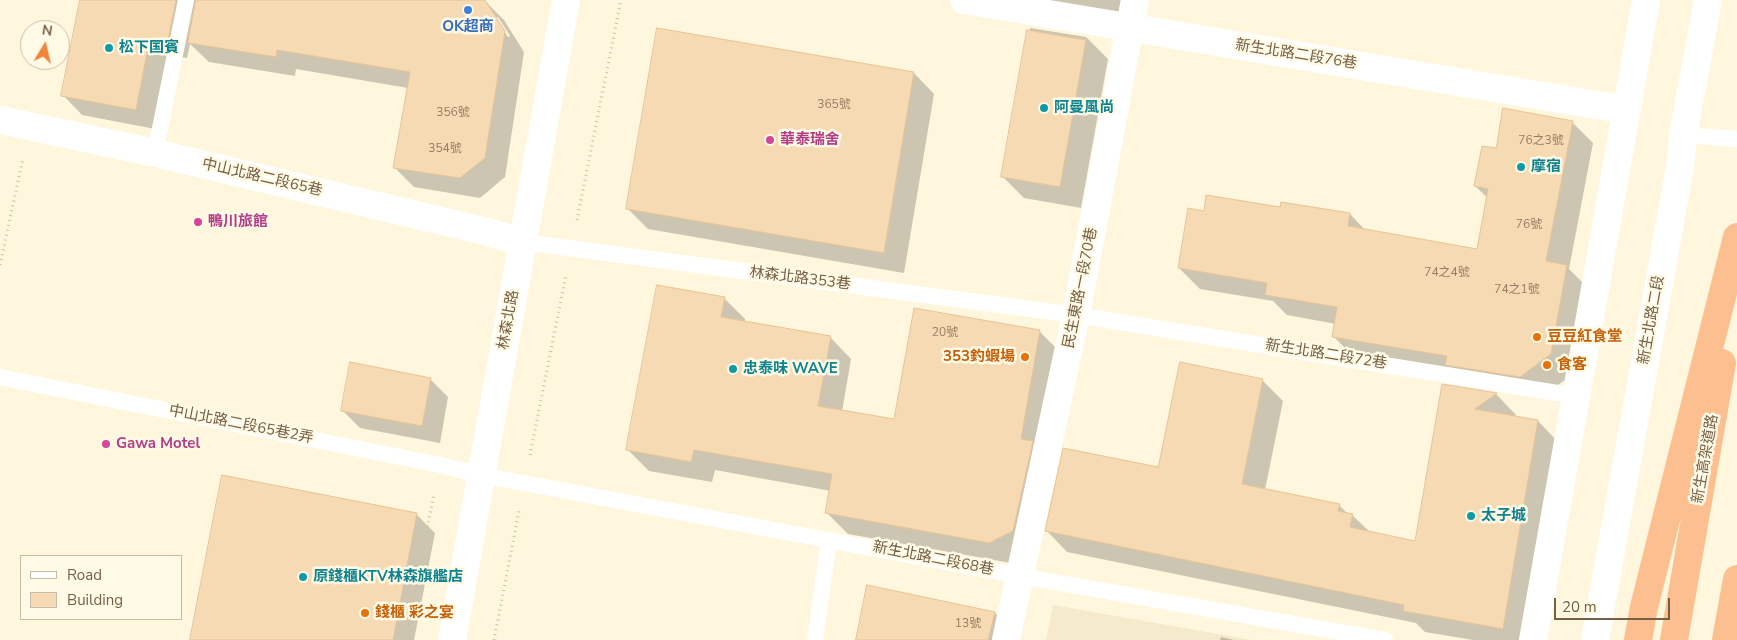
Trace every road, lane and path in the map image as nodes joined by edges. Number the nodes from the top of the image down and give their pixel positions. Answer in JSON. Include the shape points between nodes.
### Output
{"nodes":[{"id":1,"x":186,"y":0,"type":"edge"},
{"id":2,"x":566,"y":0,"type":"edge"},
{"id":3,"x":621,"y":0,"type":"edge"},
{"id":4,"x":964,"y":0,"type":"edge"},
{"id":5,"x":1135,"y":0,"type":"edge"},
{"id":6,"x":1646,"y":0,"type":"edge"},
{"id":7,"x":1708,"y":0,"type":"edge"},
{"id":8,"x":1131,"y":28,"type":"junction"},
{"id":9,"x":1627,"y":110,"type":"junction"},
{"id":10,"x":0,"y":120,"type":"edge"},
{"id":11,"x":29,"y":126,"type":"junction"},
{"id":12,"x":1683,"y":135,"type":"junction"},
{"id":13,"x":1737,"y":139,"type":"edge"},
{"id":14,"x":155,"y":153,"type":"junction"},
{"id":15,"x":1737,"y":237,"type":"edge"},
{"id":16,"x":523,"y":242,"type":"junction"},
{"id":17,"x":571,"y":249,"type":"junction"},
{"id":18,"x":0,"y":265,"type":"edge"},
{"id":19,"x":1737,"y":278,"type":"edge"},
{"id":20,"x":1076,"y":315,"type":"junction"},
{"id":21,"x":0,"y":377,"type":"edge"},
{"id":22,"x":1576,"y":396,"type":"junction"},
{"id":23,"x":440,"y":465,"type":"junction"},
{"id":24,"x":482,"y":475,"type":"junction"},
{"id":25,"x":525,"y":483,"type":"junction"},
{"id":26,"x":829,"y":540,"type":"junction"},
{"id":27,"x":1020,"y":576,"type":"junction"},
{"id":28,"x":1737,"y":579,"type":"edge"},
{"id":29,"x":405,"y":640,"type":"edge"},
{"id":30,"x":452,"y":640,"type":"edge"},
{"id":31,"x":494,"y":640,"type":"edge"},
{"id":32,"x":815,"y":640,"type":"edge"},
{"id":33,"x":1006,"y":640,"type":"edge"},
{"id":34,"x":1385,"y":640,"type":"edge"},
{"id":35,"x":1533,"y":640,"type":"edge"},
{"id":36,"x":1595,"y":640,"type":"edge"},
{"id":37,"x":1638,"y":640,"type":"edge"},
{"id":38,"x":1674,"y":640,"type":"edge"},
{"id":39,"x":1726,"y":640,"type":"edge"}],
"edges":[{"from":1,"to":14,"type":"lane"},
{"from":2,"to":16,"type":"street","name":"林森北路"},
{"from":3,"to":17,"type":"path"},
{"from":4,"to":8,"type":"street","name":"新生北路二段76巷"},
{"from":5,"to":8,"type":"street","name":"民生東路一段70巷"},
{"from":6,"to":9,"type":"street"},
{"from":7,"to":12,"type":"street","name":"新生北路二段"},
{"from":8,"to":9,"type":"street","name":"新生北路二段76巷"},
{"from":8,"to":20,"type":"street","name":"民生東路一段70巷"},
{"from":9,"to":22,"type":"street"},
{"from":10,"to":11,"type":"street","name":"中山北路二段65巷"},
{"from":11,"to":14,"type":"street","name":"中山北路二段65巷"},
{"from":11,"to":18,"type":"path"},
{"from":12,"to":13,"type":"lane"},
{"from":12,"to":36,"type":"street","name":"新生北路二段","via":[[1680,168]]},
{"from":14,"to":16,"type":"street","name":"中山北路二段65巷"},
{"from":15,"to":37,"type":"highway"},
{"from":16,"to":17,"type":"lane","name":"林森北路353巷"},
{"from":16,"to":24,"type":"street","name":"林森北路"},
{"from":17,"to":20,"type":"lane","name":"林森北路353巷"},
{"from":17,"to":25,"type":"path"},
{"from":19,"to":38,"type":"highway","name":"新生高架道路"},
{"from":20,"to":22,"type":"lane","name":"新生北路二段72巷"},
{"from":20,"to":27,"type":"street","name":"民生東路一段70巷"},
{"from":21,"to":23,"type":"lane","name":"中山北路二段65巷2弄"},
{"from":22,"to":35,"type":"street"},
{"from":23,"to":24,"type":"lane","name":"中山北路二段65巷2弄"},
{"from":23,"to":29,"type":"path"},
{"from":24,"to":25,"type":"lane","name":"新生北路二段68巷"},
{"from":24,"to":30,"type":"street","name":"林森北路"},
{"from":25,"to":26,"type":"lane","name":"新生北路二段68巷"},
{"from":25,"to":31,"type":"path"},
{"from":26,"to":27,"type":"lane","name":"新生北路二段68巷"},
{"from":26,"to":32,"type":"lane"},
{"from":27,"to":33,"type":"street","name":"民生東路一段70巷"},
{"from":27,"to":34,"type":"lane","name":"新生北路二段68巷"},
{"from":28,"to":39,"type":"highway"}]}
